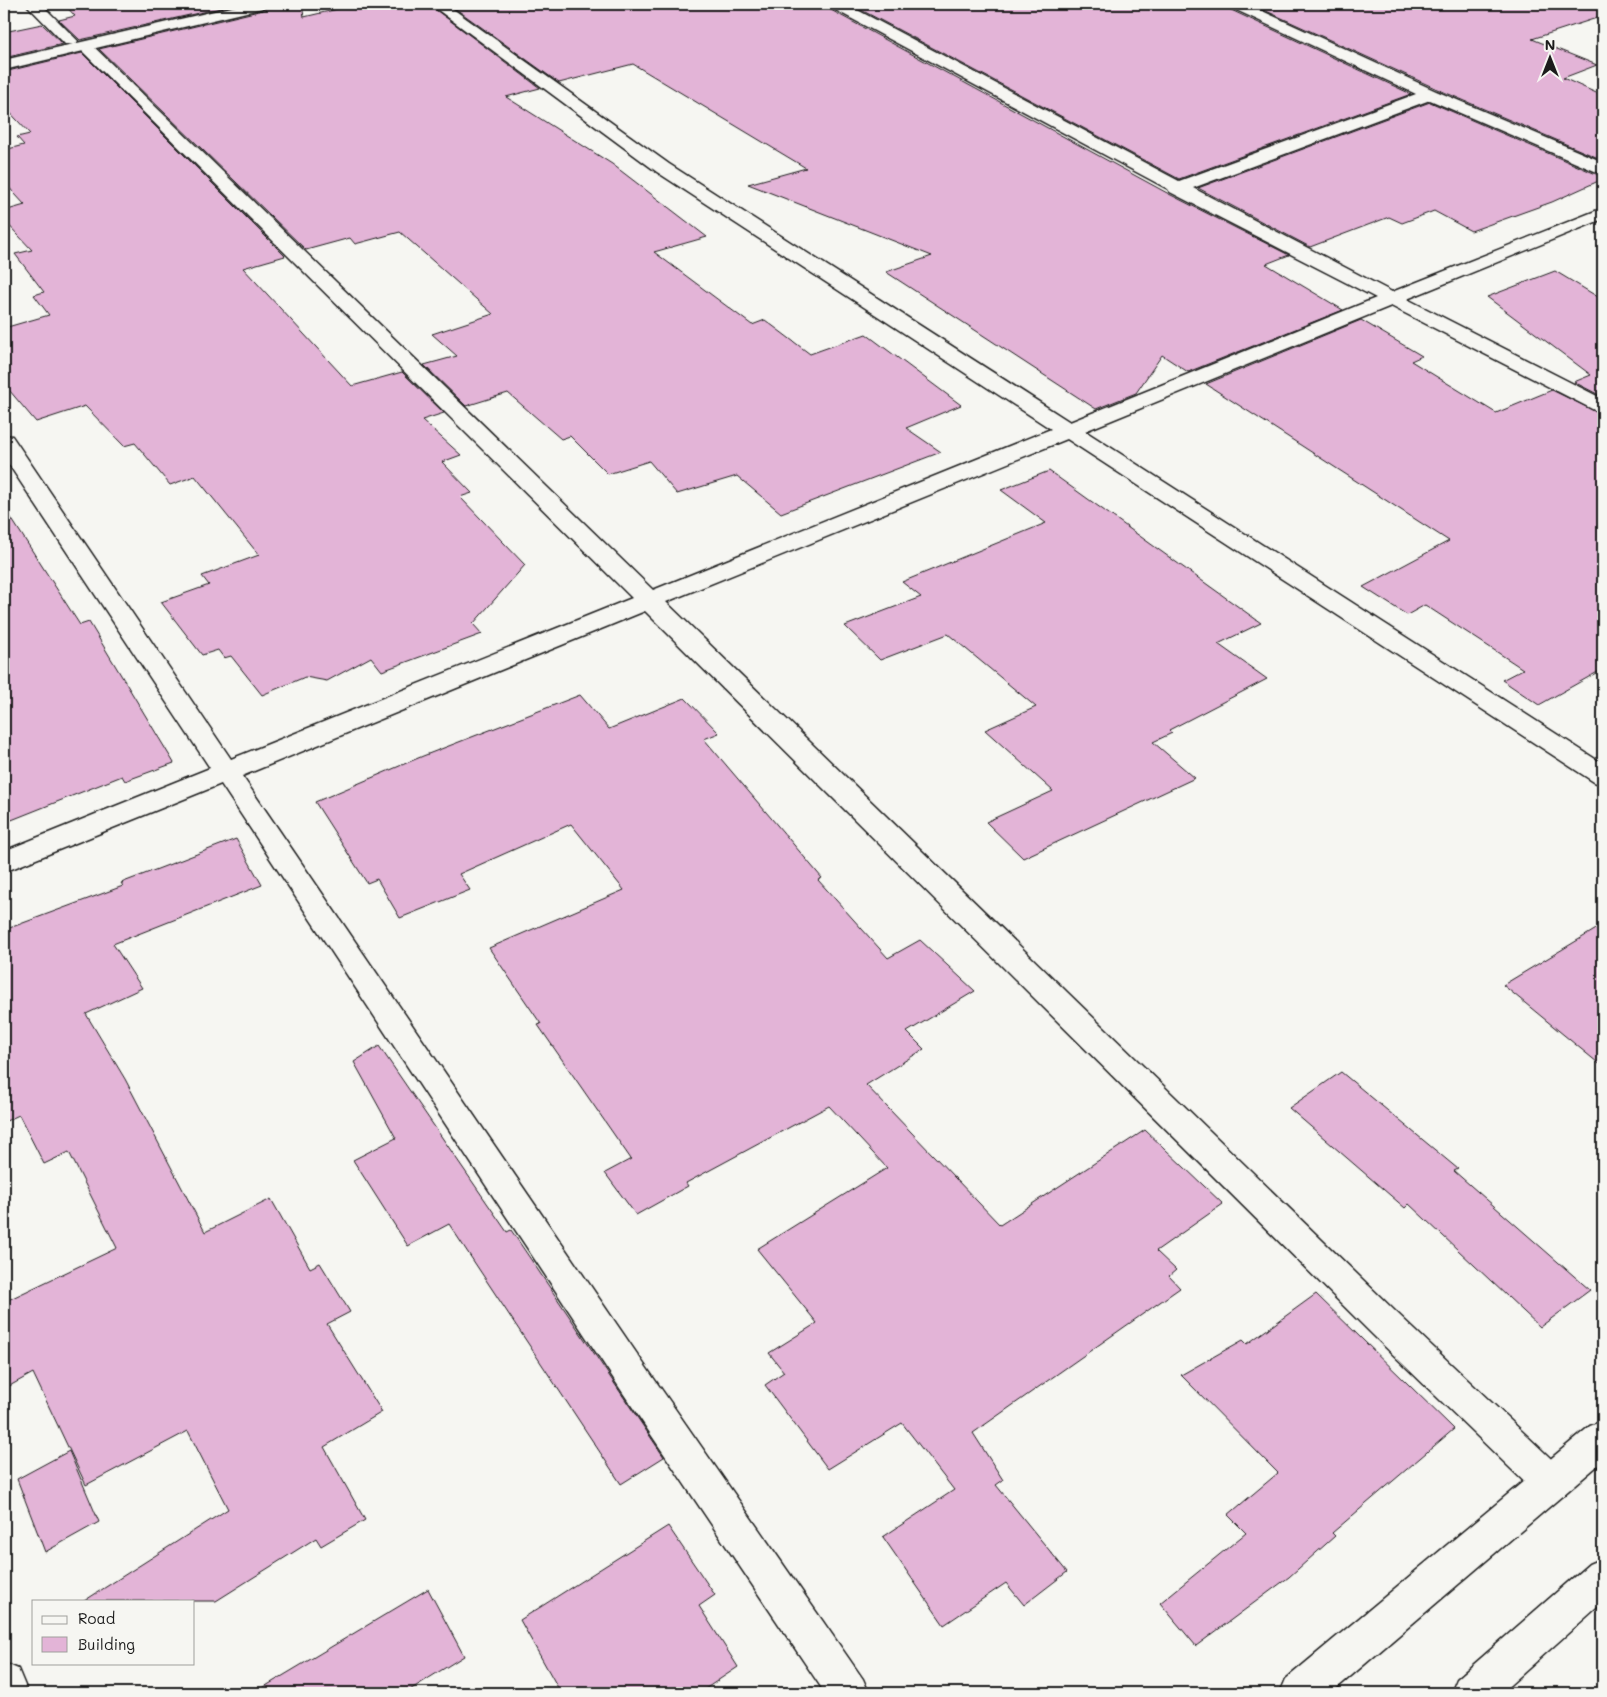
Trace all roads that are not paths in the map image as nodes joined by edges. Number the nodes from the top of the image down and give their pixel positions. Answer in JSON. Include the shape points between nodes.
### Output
{"nodes":[{"id":1,"x":33,"y":4,"type":"edge"},
{"id":2,"x":231,"y":4,"type":"edge"},
{"id":3,"x":263,"y":4,"type":"edge"},
{"id":4,"x":437,"y":4,"type":"edge"},
{"id":5,"x":835,"y":4,"type":"edge"},
{"id":6,"x":1235,"y":4,"type":"edge"},
{"id":7,"x":78,"y":43,"type":"junction"},
{"id":8,"x":4,"y":56,"type":"edge"},
{"id":9,"x":4,"y":65,"type":"edge"},
{"id":10,"x":1430,"y":94,"type":"junction"},
{"id":11,"x":1603,"y":168,"type":"edge"},
{"id":12,"x":1176,"y":188,"type":"junction"},
{"id":13,"x":1603,"y":213,"type":"edge"},
{"id":14,"x":1390,"y":300,"type":"junction"},
{"id":15,"x":1603,"y":407,"type":"edge"},
{"id":16,"x":1070,"y":429,"type":"junction"},
{"id":17,"x":4,"y":441,"type":"edge"},
{"id":18,"x":648,"y":600,"type":"junction"},
{"id":19,"x":227,"y":771,"type":"junction"},
{"id":20,"x":1603,"y":776,"type":"edge"},
{"id":21,"x":4,"y":862,"type":"edge"},
{"id":22,"x":1603,"y":1438,"type":"edge"},
{"id":23,"x":1550,"y":1482,"type":"junction"},
{"id":24,"x":1603,"y":1577,"type":"edge"},
{"id":25,"x":4,"y":1682,"type":"edge"},
{"id":26,"x":8,"y":1693,"type":"edge"},
{"id":27,"x":849,"y":1693,"type":"edge"},
{"id":28,"x":1300,"y":1693,"type":"edge"},
{"id":29,"x":1471,"y":1693,"type":"edge"}],
"edges":[{"from":1,"to":7,"type":"street"},
{"from":2,"to":7,"type":"street"},
{"from":3,"to":7,"type":"street"},
{"from":4,"to":16,"type":"street","via":[[663,168]]},
{"from":5,"to":12,"type":"street"},
{"from":6,"to":10,"type":"street"},
{"from":7,"to":8,"type":"street"},
{"from":7,"to":9,"type":"street"},
{"from":7,"to":18,"type":"street"},
{"from":10,"to":11,"type":"street"},
{"from":10,"to":12,"type":"street"},
{"from":12,"to":14,"type":"street"},
{"from":13,"to":14,"type":"street"},
{"from":14,"to":15,"type":"street"},
{"from":14,"to":16,"type":"street"},
{"from":16,"to":18,"type":"street"},
{"from":16,"to":20,"type":"street"},
{"from":17,"to":19,"type":"street"},
{"from":18,"to":19,"type":"street"},
{"from":18,"to":23,"type":"street"},
{"from":19,"to":21,"type":"street"},
{"from":19,"to":27,"type":"street","via":[[683,1455]]},
{"from":22,"to":23,"type":"street"},
{"from":23,"to":28,"type":"street"},
{"from":24,"to":29,"type":"street"},
{"from":25,"to":26,"type":"street"}]}
